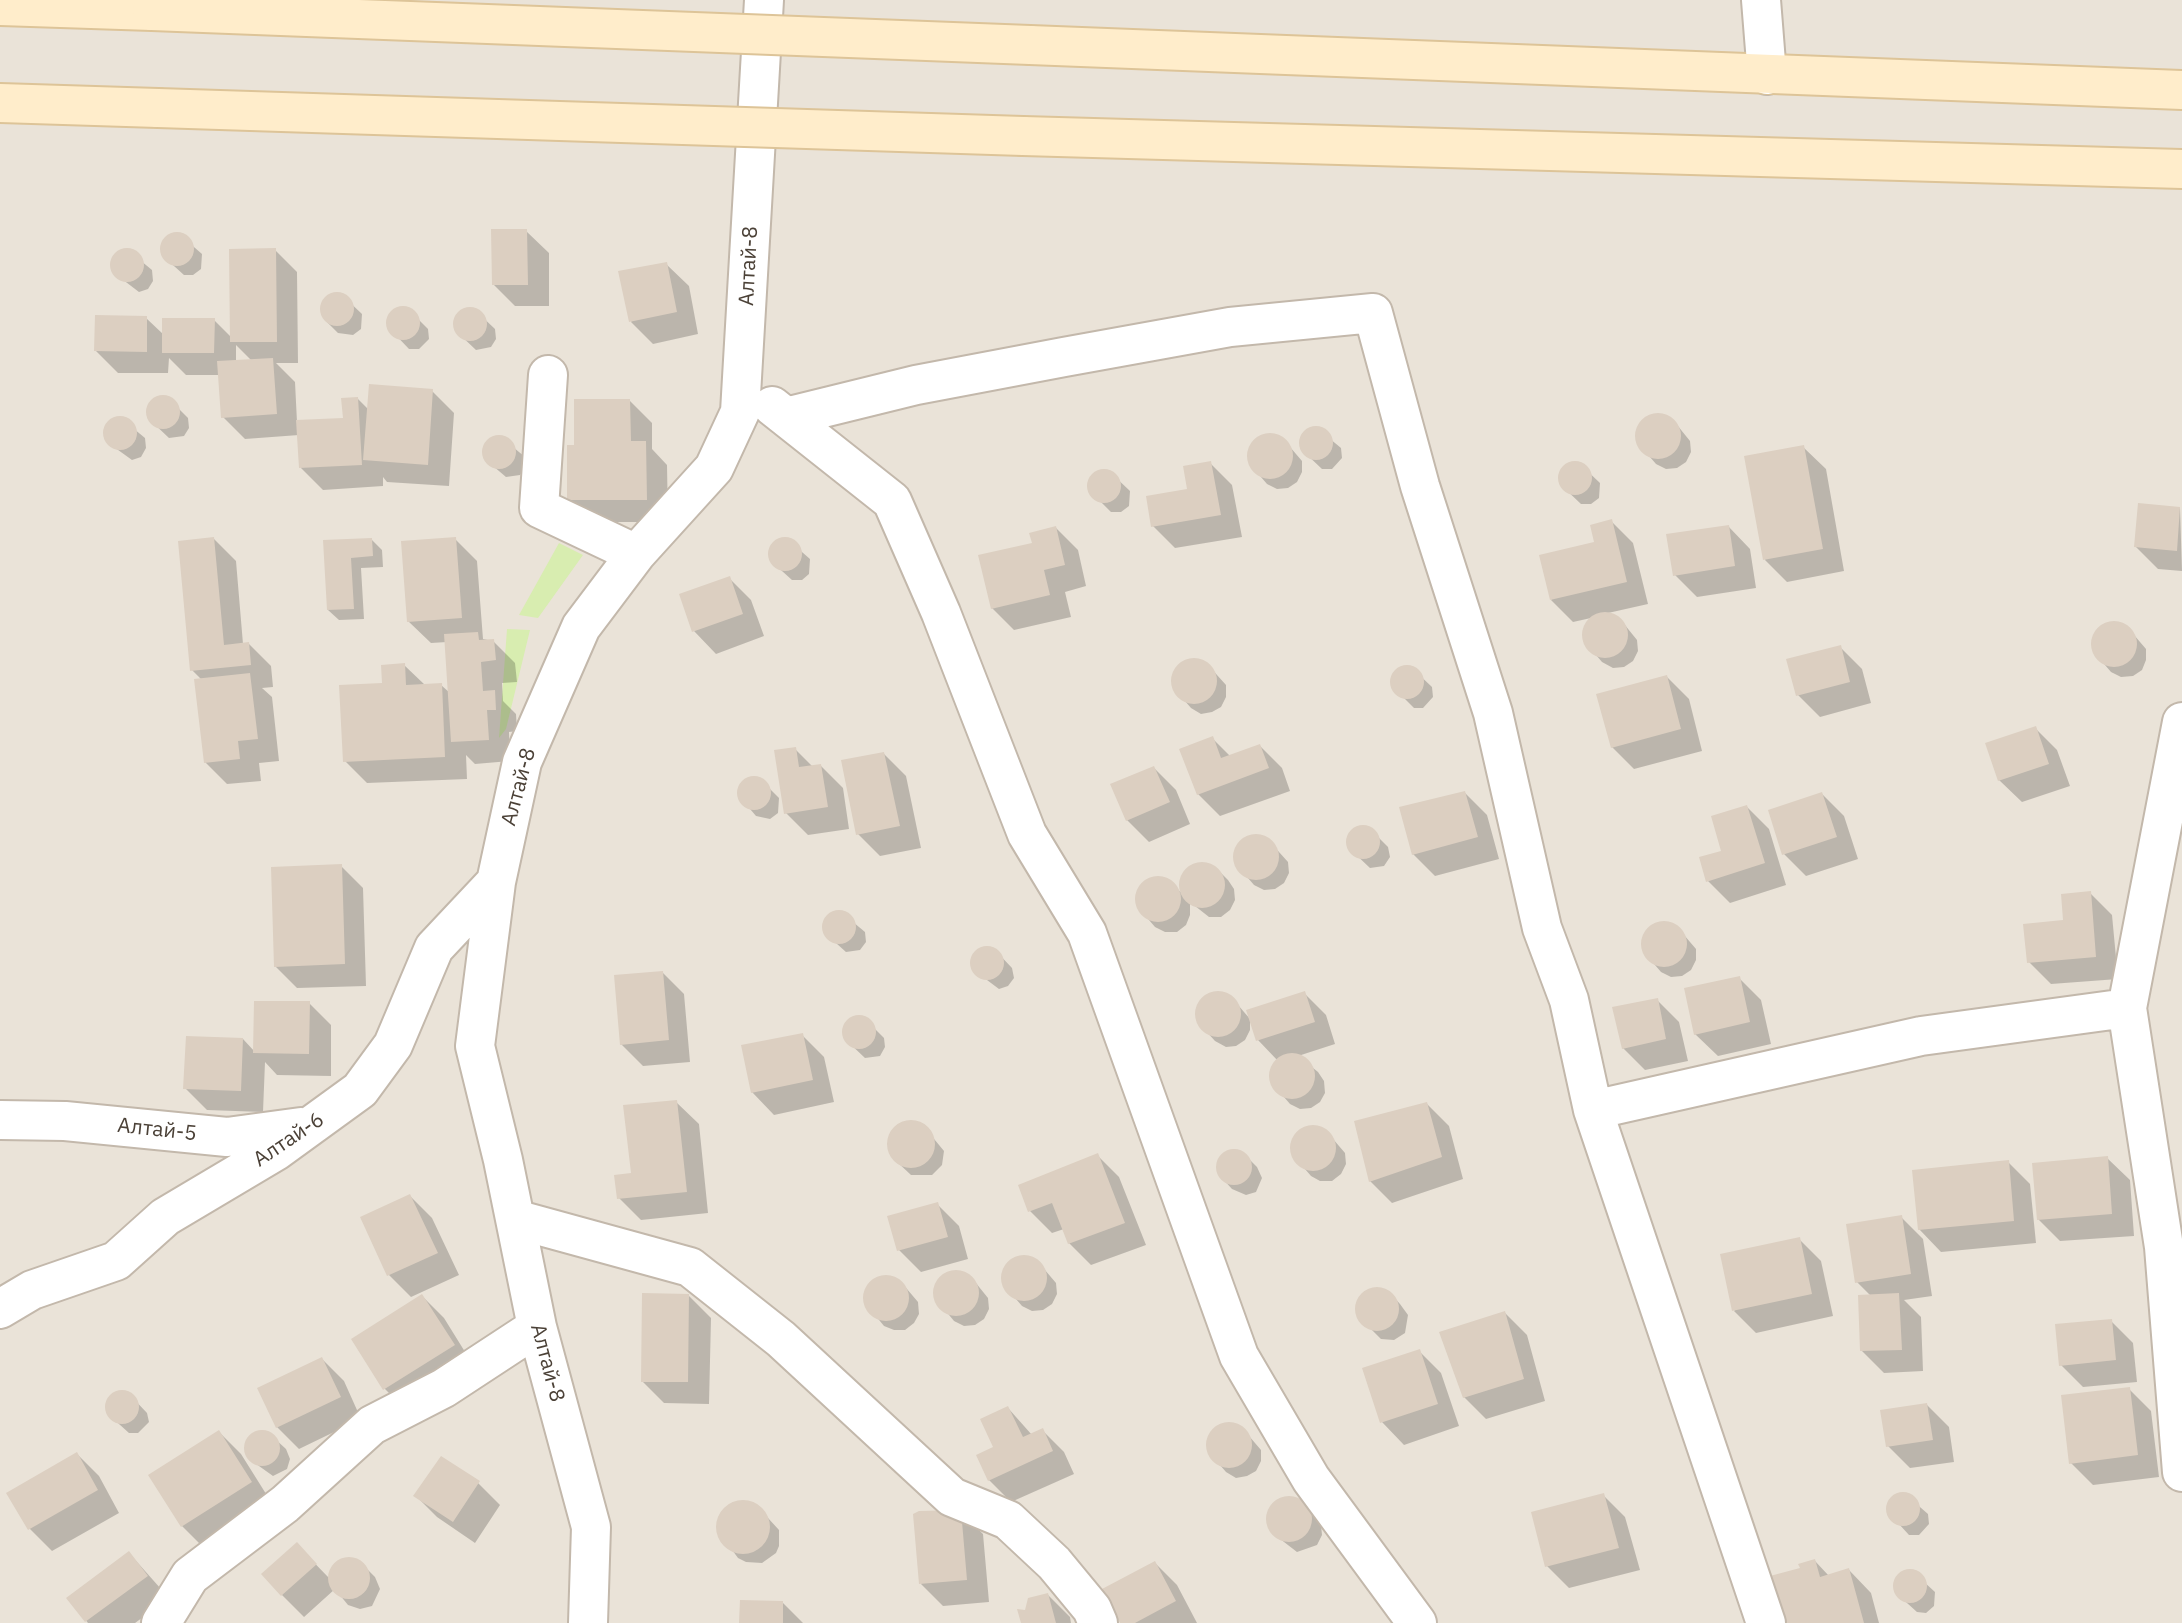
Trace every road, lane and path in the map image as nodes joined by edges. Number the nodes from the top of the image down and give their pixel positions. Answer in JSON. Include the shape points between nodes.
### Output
{"nodes":[{"id":1,"x":764,"y":0,"type":"edge"},
{"id":2,"x":1761,"y":0,"type":"edge"},
{"id":3,"x":0,"y":6,"type":"edge"},
{"id":4,"x":1768,"y":75,"type":"junction"},
{"id":5,"x":2182,"y":90,"type":"edge"},
{"id":6,"x":0,"y":103,"type":"edge"},
{"id":7,"x":2182,"y":169,"type":"edge"},
{"id":8,"x":548,"y":375,"type":"dead end"},
{"id":9,"x":742,"y":384,"type":"junction"},
{"id":10,"x":786,"y":417,"type":"junction"},
{"id":11,"x":636,"y":554,"type":"junction"},
{"id":12,"x":2182,"y":722,"type":"edge"},
{"id":13,"x":496,"y":882,"type":"junction"},
{"id":14,"x":2127,"y":1008,"type":"junction"},
{"id":15,"x":1593,"y":1110,"type":"junction"},
{"id":16,"x":0,"y":1120,"type":"edge"},
{"id":17,"x":313,"y":1126,"type":"junction"},
{"id":18,"x":515,"y":1219,"type":"junction"},
{"id":19,"x":2173,"y":1250,"type":"edge"},
{"id":20,"x":0,"y":1309,"type":"edge"},
{"id":21,"x":537,"y":1327,"type":"junction"},
{"id":22,"x":2182,"y":1472,"type":"edge"},
{"id":23,"x":161,"y":1623,"type":"edge"},
{"id":24,"x":588,"y":1623,"type":"edge"},
{"id":25,"x":1098,"y":1623,"type":"edge"},
{"id":26,"x":1417,"y":1623,"type":"edge"},
{"id":27,"x":1766,"y":1623,"type":"edge"}],
"edges":[{"from":1,"to":9,"type":"street","name":"Алтай-8"},
{"from":2,"to":4,"type":"street"},
{"from":3,"to":4,"type":"main road","bridge":true},
{"from":4,"to":5,"type":"main road"},
{"from":6,"to":7,"type":"main road","bridge":true},
{"from":8,"to":11,"type":"street","via":[[539,508]]},
{"from":9,"to":10,"type":"street"},
{"from":9,"to":11,"type":"street","name":"Алтай-8","via":[[740,412],[714,468]]},
{"from":10,"to":15,"type":"street","via":[[916,385],[1128,345],[1230,327],[1373,313],[1420,486],[1493,713],[1542,928],[1569,1000]]},
{"from":10,"to":26,"type":"street","via":[[891,501],[941,613],[1027,834],[1087,933],[1239,1356],[1311,1479]]},
{"from":11,"to":13,"type":"street","name":"Алтай-8","via":[[581,627],[522,762]]},
{"from":12,"to":14,"type":"street"},
{"from":13,"to":17,"type":"street","name":"Алтай-6","via":[[434,948],[393,1045],[360,1090]]},
{"from":13,"to":18,"type":"street","name":"Алтай-8","via":[[475,1046]]},
{"from":14,"to":15,"type":"street","via":[[1921,1036]]},
{"from":14,"to":19,"type":"street"},
{"from":15,"to":27,"type":"street"},
{"from":16,"to":17,"type":"street","name":"Алтай-5","via":[[65,1121],[227,1137]]},
{"from":17,"to":20,"type":"street","name":"Алтай-6","via":[[165,1217],[117,1261],[32,1290]]},
{"from":18,"to":21,"type":"street","name":"Алтай-8"},
{"from":18,"to":25,"type":"street","via":[[690,1268],[791,1348],[953,1497],[1008,1520],[1054,1563],[1093,1609]]},
{"from":19,"to":22,"type":"street"},
{"from":21,"to":23,"type":"street","via":[[444,1388],[372,1425],[285,1504],[190,1576]]},
{"from":21,"to":24,"type":"street","name":"Алтай-8","via":[[591,1527]]}]}
